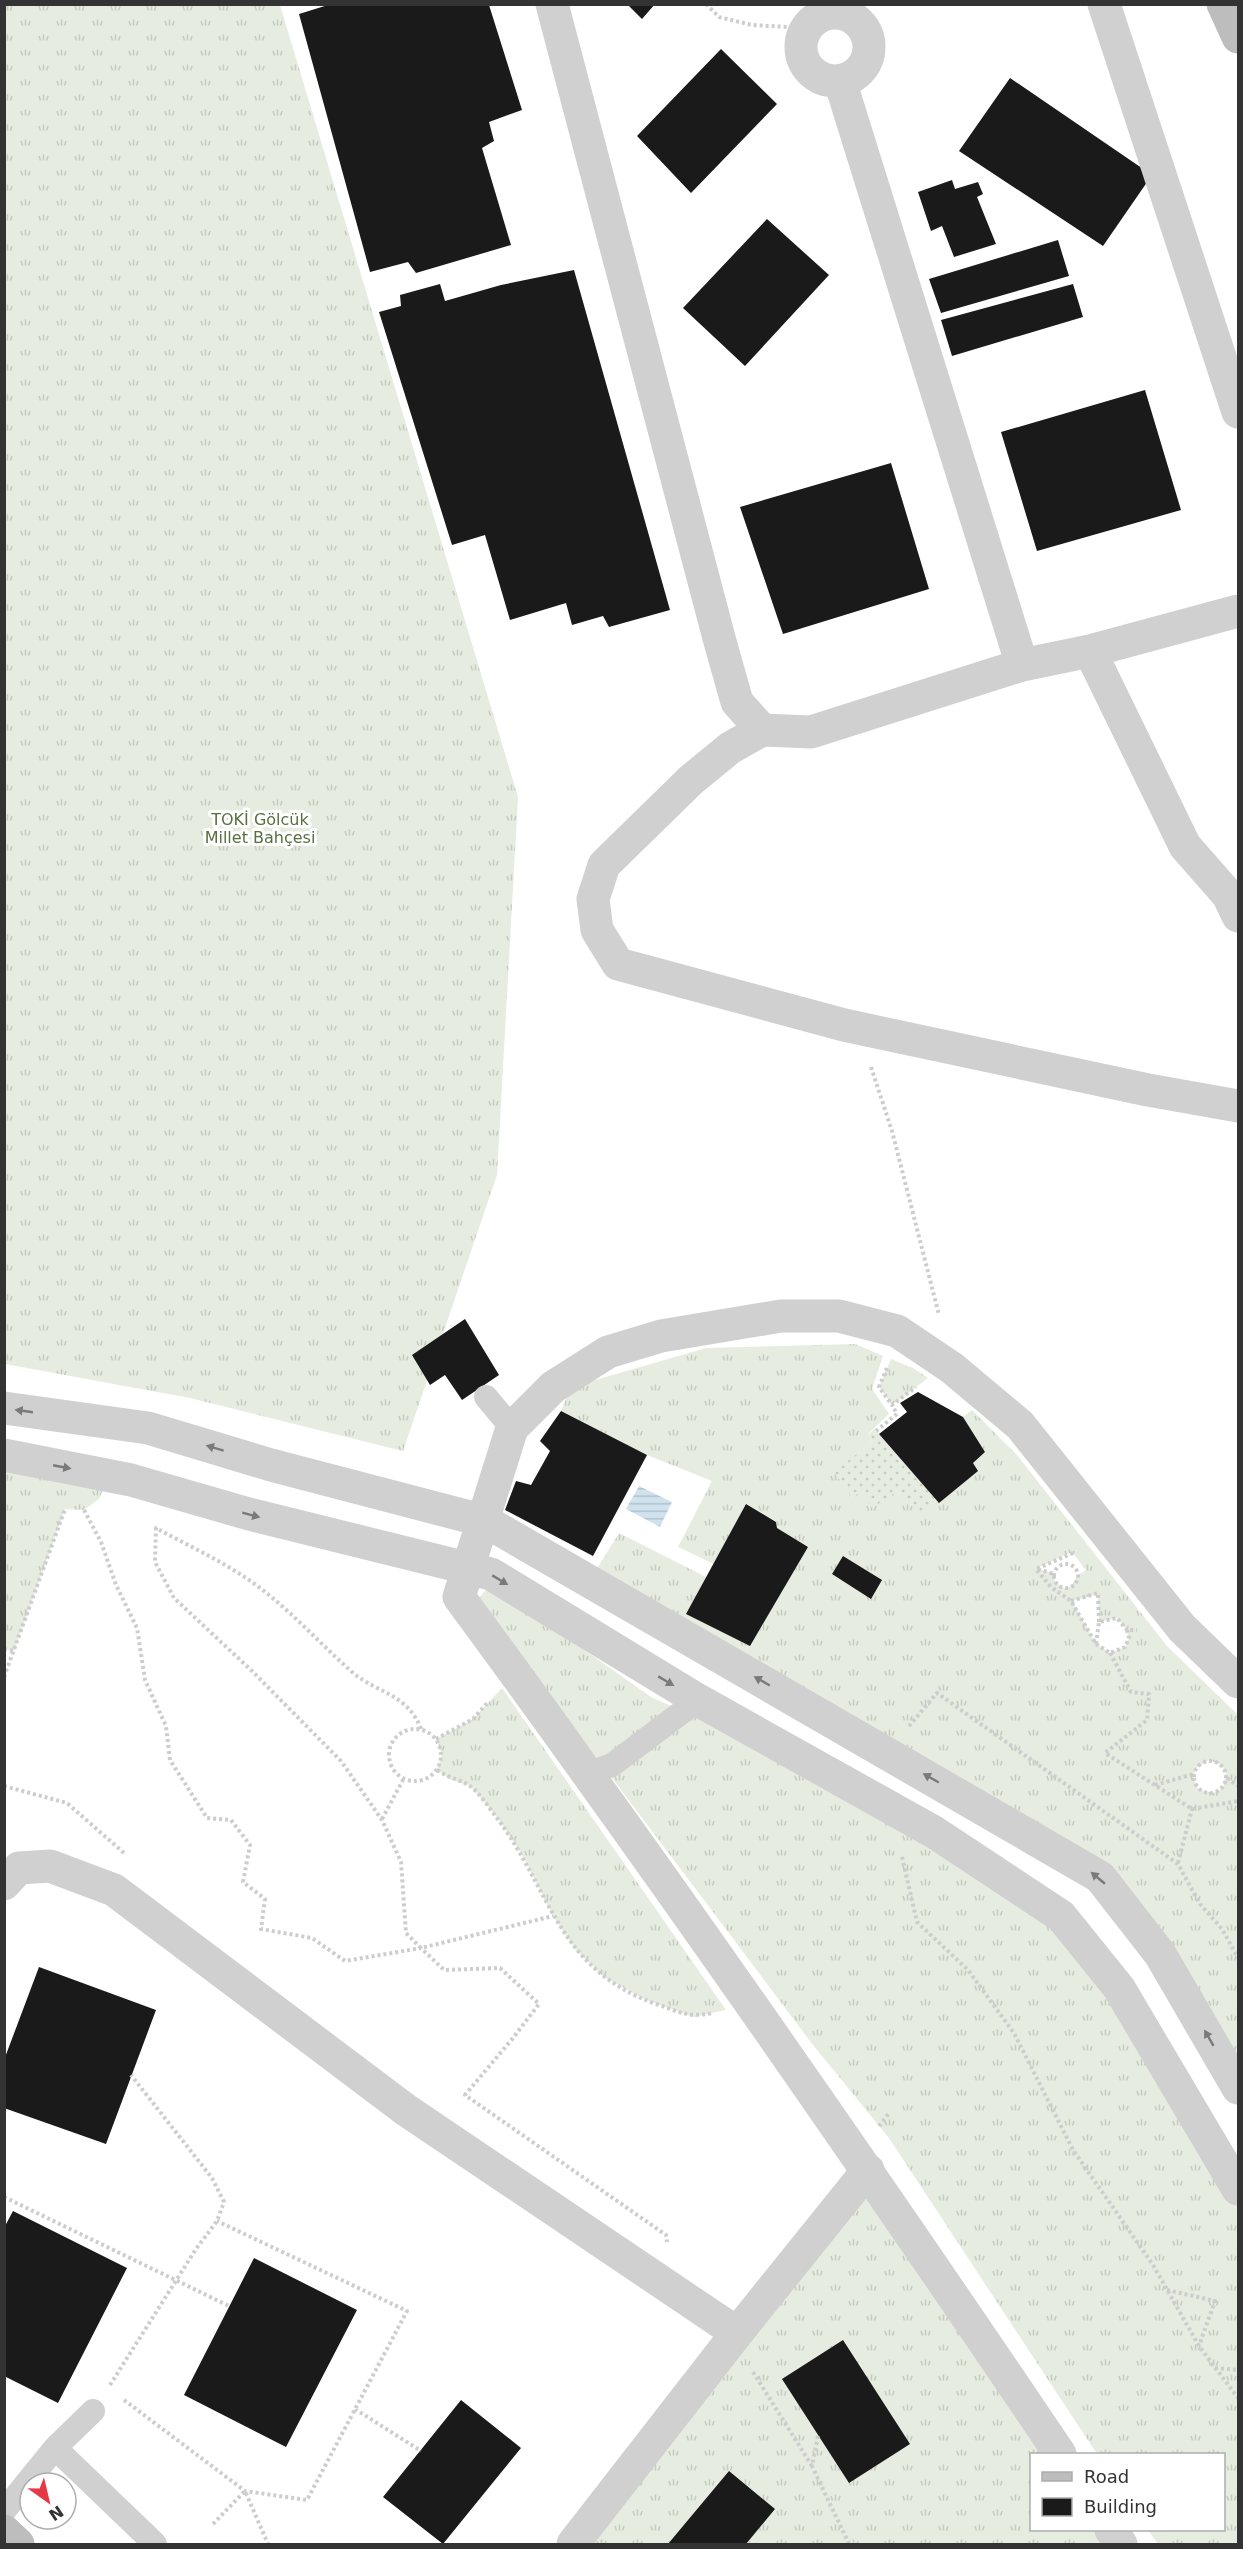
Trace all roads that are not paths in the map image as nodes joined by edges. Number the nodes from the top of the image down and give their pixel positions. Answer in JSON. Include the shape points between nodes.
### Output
{"nodes":[{"id":1,"x":552,"y":4,"type":"edge"},
{"id":2,"x":1104,"y":4,"type":"edge"},
{"id":3,"x":1223,"y":4,"type":"edge"},
{"id":4,"x":1239,"y":37,"type":"edge"},
{"id":5,"x":840,"y":81,"type":"junction"},
{"id":6,"x":1239,"y":412,"type":"edge"},
{"id":7,"x":1239,"y":611,"type":"edge"},
{"id":8,"x":1090,"y":651,"type":"junction"},
{"id":9,"x":1022,"y":665,"type":"junction"},
{"id":10,"x":762,"y":730,"type":"junction"},
{"id":11,"x":1239,"y":916,"type":"edge"},
{"id":12,"x":1239,"y":1106,"type":"edge"},
{"id":13,"x":486,"y":1396,"type":"dead end"},
{"id":14,"x":4,"y":1408,"type":"edge"},
{"id":15,"x":512,"y":1428,"type":"junction"},
{"id":16,"x":4,"y":1455,"type":"edge"},
{"id":17,"x":485,"y":1521,"type":"junction"},
{"id":18,"x":468,"y":1568,"type":"junction"},
{"id":19,"x":1239,"y":1683,"type":"edge"},
{"id":20,"x":698,"y":1700,"type":"junction"},
{"id":21,"x":589,"y":1773,"type":"junction"},
{"id":22,"x":4,"y":1884,"type":"edge"},
{"id":23,"x":1239,"y":2088,"type":"edge"},
{"id":24,"x":868,"y":2170,"type":"junction"},
{"id":25,"x":1239,"y":2189,"type":"edge"},
{"id":26,"x":737,"y":2333,"type":"junction"},
{"id":27,"x":93,"y":2411,"type":"road end"},
{"id":28,"x":56,"y":2448,"type":"junction"},
{"id":29,"x":1059,"y":2453,"type":"edge"},
{"id":30,"x":4,"y":2511,"type":"edge"},
{"id":31,"x":4,"y":2531,"type":"edge"},
{"id":32,"x":1112,"y":2531,"type":"edge"},
{"id":33,"x":18,"y":2544,"type":"edge"},
{"id":34,"x":155,"y":2544,"type":"edge"},
{"id":35,"x":573,"y":2544,"type":"edge"},
{"id":36,"x":1121,"y":2544,"type":"edge"}],
"edges":[{"from":1,"to":10,"type":"street","via":[[718,638],[737,702]]},
{"from":2,"to":6,"type":"street"},
{"from":3,"to":4,"type":"main road"},
{"from":5,"to":5,"type":"street","via":[[818,77],[803,61],[800,50],[806,28],[824,14],[846,14],[863,28],[868,38],[866,61],[851,77]]},
{"from":5,"to":9,"type":"street"},
{"from":7,"to":8,"type":"street"},
{"from":8,"to":9,"type":"street"},
{"from":8,"to":11,"type":"street","via":[[1185,846],[1228,895]]},
{"from":9,"to":10,"type":"street","via":[[811,732]]},
{"from":10,"to":12,"type":"street","via":[[730,748],[691,780],[604,865],[593,899],[597,930],[618,964],[857,1028]]},
{"from":13,"to":15,"type":"lane"},
{"from":17,"to":14,"type":"street","one_way":true,"via":[[148,1428]]},
{"from":15,"to":17,"type":"street"},
{"from":15,"to":19,"type":"street","via":[[553,1387],[608,1352],[661,1336],[781,1316],[839,1316],[897,1331],[952,1368],[1020,1425],[1182,1628]]},
{"from":16,"to":18,"type":"street","one_way":true,"via":[[131,1480],[249,1514]]},
{"from":17,"to":18,"type":"street"},
{"from":23,"to":17,"type":"street","one_way":true,"via":[[1160,1954],[1100,1878]]},
{"from":18,"to":20,"type":"street","one_way":true,"via":[[491,1574]]},
{"from":18,"to":21,"type":"street","via":[[459,1597]]},
{"from":20,"to":21,"type":"lane","via":[[628,1755]]},
{"from":20,"to":25,"type":"street","via":[[934,1832],[1061,1916],[1119,1988]]},
{"from":21,"to":24,"type":"street"},
{"from":22,"to":26,"type":"street","via":[[19,1868],[50,1866],[114,1890],[406,2110]]},
{"from":24,"to":26,"type":"street"},
{"from":24,"to":29,"type":"street"},
{"from":26,"to":35,"type":"street"},
{"from":27,"to":28,"type":"lane"},
{"from":28,"to":30,"type":"lane"},
{"from":28,"to":34,"type":"lane"},
{"from":31,"to":33,"type":"main road"},
{"from":32,"to":36,"type":"street"}]}
